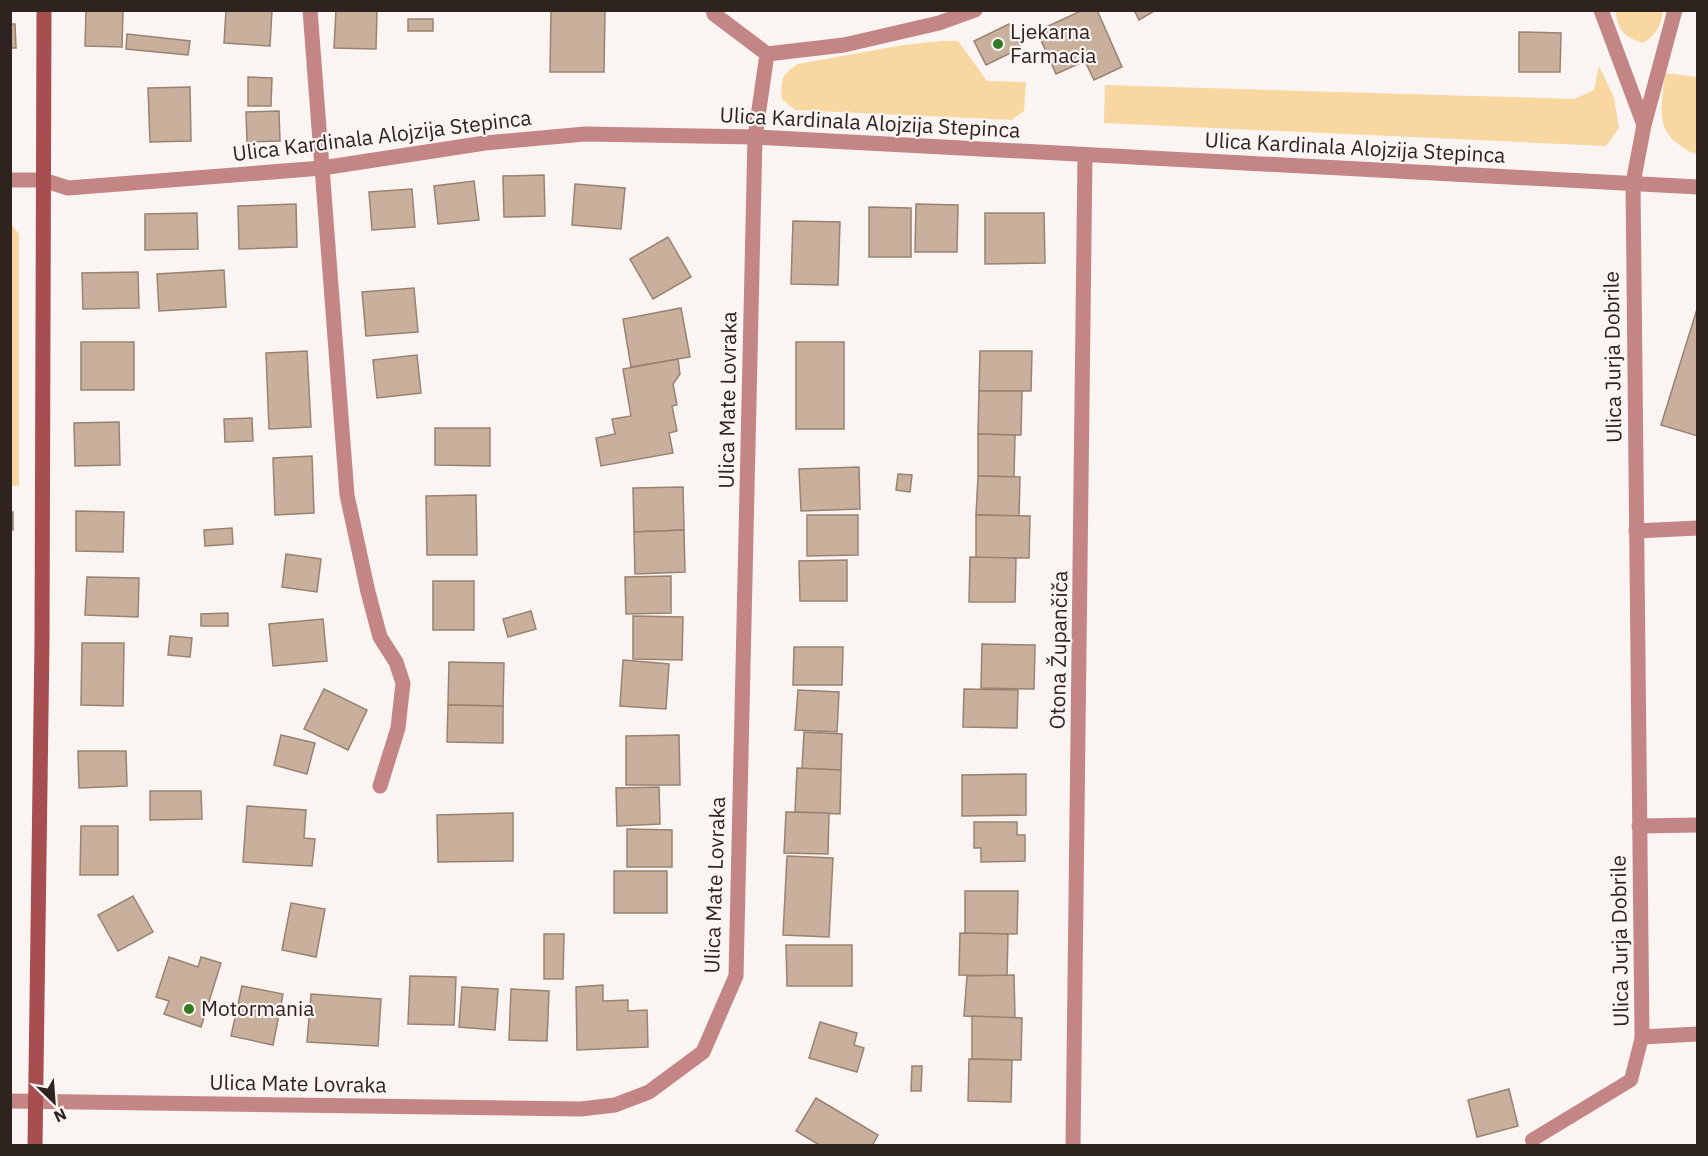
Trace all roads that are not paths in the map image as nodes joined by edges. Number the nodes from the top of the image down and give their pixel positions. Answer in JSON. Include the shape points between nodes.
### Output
{"nodes":[{"id":1,"x":44,"y":10,"type":"edge"},
{"id":2,"x":310,"y":10,"type":"edge"},
{"id":3,"x":713,"y":10,"type":"edge"},
{"id":4,"x":975,"y":10,"type":"edge"},
{"id":5,"x":1601,"y":10,"type":"edge"},
{"id":6,"x":1675,"y":10,"type":"edge"},
{"id":7,"x":767,"y":54,"type":"junction"},
{"id":8,"x":1644,"y":125,"type":"junction"},
{"id":9,"x":755,"y":138,"type":"junction"},
{"id":10,"x":1085,"y":155,"type":"junction"},
{"id":11,"x":321,"y":168,"type":"junction"},
{"id":12,"x":10,"y":180,"type":"edge"},
{"id":13,"x":43,"y":180,"type":"junction"},
{"id":14,"x":1633,"y":183,"type":"junction"},
{"id":15,"x":1698,"y":187,"type":"edge"},
{"id":16,"x":1698,"y":528,"type":"edge"},
{"id":17,"x":1636,"y":531,"type":"junction"},
{"id":18,"x":380,"y":786,"type":"dead end"},
{"id":19,"x":1698,"y":825,"type":"edge"},
{"id":20,"x":1639,"y":826,"type":"junction"},
{"id":21,"x":1698,"y":1034,"type":"edge"},
{"id":22,"x":1642,"y":1037,"type":"junction"},
{"id":23,"x":10,"y":1101,"type":"edge"},
{"id":24,"x":35,"y":1102,"type":"junction"},
{"id":25,"x":1532,"y":1140,"type":"dead end"},
{"id":26,"x":35,"y":1146,"type":"edge"},
{"id":27,"x":1073,"y":1146,"type":"edge"}],
"edges":[{"from":1,"to":13,"type":"street"},
{"from":2,"to":11,"type":"street"},
{"from":3,"to":7,"type":"street"},
{"from":4,"to":7,"type":"street","via":[[939,23],[844,45]]},
{"from":5,"to":8,"type":"street"},
{"from":6,"to":8,"type":"street","name":"Ulica Jurja Dobrile"},
{"from":7,"to":9,"type":"street","name":"Ulica Mate Lovraka"},
{"from":8,"to":14,"type":"street","name":"Ulica Jurja Dobrile"},
{"from":9,"to":10,"type":"street","name":"Ulica Kardinala Alojzija Stepinca"},
{"from":9,"to":11,"type":"street","name":"Ulica Kardinala Alojzija Stepinca","via":[[585,134],[485,143]]},
{"from":9,"to":24,"type":"street","name":"Ulica Mate Lovraka","via":[[736,976],[703,1052],[649,1092],[615,1105],[581,1109]]},
{"from":10,"to":14,"type":"street","name":"Ulica Kardinala Alojzija Stepinca"},
{"from":10,"to":27,"type":"street","name":"Otona Župančiča"},
{"from":11,"to":13,"type":"street","name":"Ulica Kardinala Alojzija Stepinca","via":[[68,188]]},
{"from":11,"to":18,"type":"street","via":[[347,495],[380,637],[404,683],[398,728]]},
{"from":12,"to":13,"type":"street","name":"Ulica Kardinala Alojzija Stepinca"},
{"from":13,"to":24,"type":"street"},
{"from":14,"to":15,"type":"street","name":"Ulica Kardinala Alojzija Stepinca"},
{"from":14,"to":17,"type":"street","name":"Ulica Jurja Dobrile"},
{"from":16,"to":17,"type":"street"},
{"from":17,"to":20,"type":"street","name":"Ulica Jurja Dobrile"},
{"from":19,"to":20,"type":"street","name":"Ulica Jurja Dobrile"},
{"from":20,"to":22,"type":"street","name":"Ulica Jurja Dobrile"},
{"from":21,"to":22,"type":"street","name":"Ulica Jurja Dobrile"},
{"from":22,"to":25,"type":"lane","via":[[1631,1080]]},
{"from":23,"to":24,"type":"street","name":"Ulica Mate Lovraka"},
{"from":24,"to":26,"type":"street"}]}
